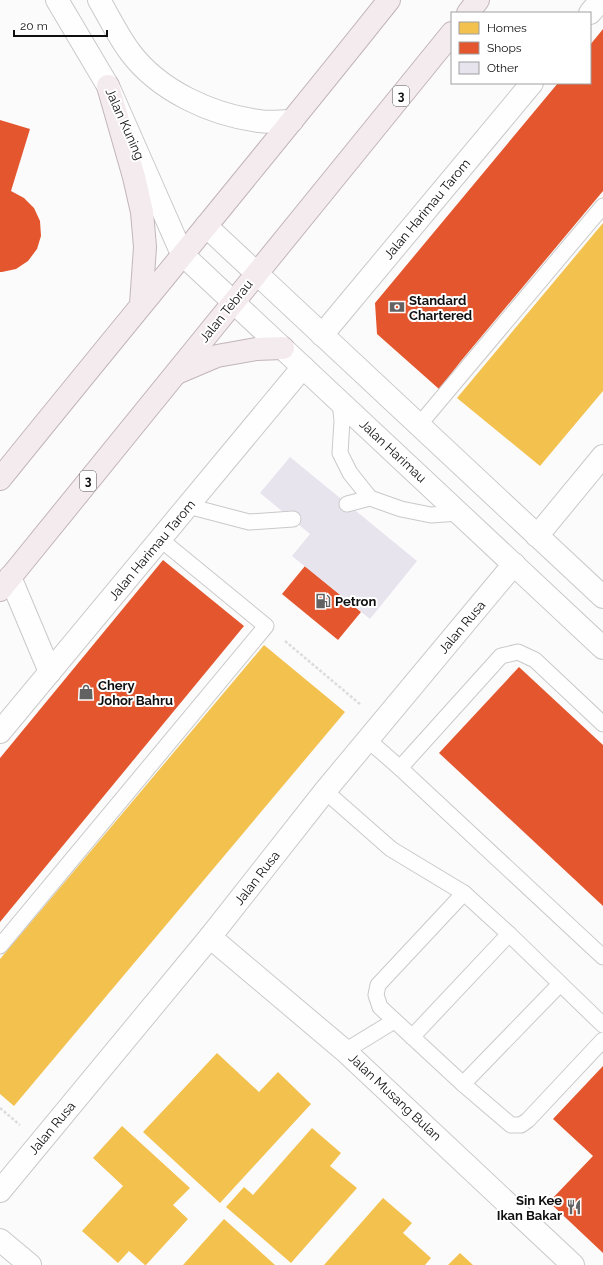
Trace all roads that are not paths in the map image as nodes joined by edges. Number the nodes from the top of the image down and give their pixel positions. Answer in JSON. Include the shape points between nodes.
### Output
{"nodes":[{"id":1,"x":57,"y":0,"type":"edge"},
{"id":2,"x":99,"y":0,"type":"edge"},
{"id":3,"x":389,"y":0,"type":"edge"},
{"id":4,"x":478,"y":0,"type":"edge"},
{"id":5,"x":601,"y":0,"type":"edge"},
{"id":6,"x":469,"y":12,"type":"edge"},
{"id":7,"x":591,"y":12,"type":"edge"},
{"id":8,"x":451,"y":34,"type":"edge"},
{"id":9,"x":531,"y":84,"type":"edge"},
{"id":10,"x":108,"y":86,"type":"junction"},
{"id":11,"x":292,"y":121,"type":"junction"},
{"id":12,"x":603,"y":206,"type":"edge"},
{"id":13,"x":206,"y":226,"type":"junction"},
{"id":14,"x":182,"y":254,"type":"junction"},
{"id":15,"x":256,"y":273,"type":"junction"},
{"id":16,"x":234,"y":302,"type":"junction"},
{"id":17,"x":142,"y":304,"type":"junction"},
{"id":18,"x":322,"y":335,"type":"junction"},
{"id":19,"x":283,"y":348,"type":"junction"},
{"id":20,"x":303,"y":367,"type":"junction"},
{"id":21,"x":176,"y":373,"type":"junction"},
{"id":22,"x":340,"y":402,"type":"junction"},
{"id":23,"x":419,"y":425,"type":"junction"},
{"id":24,"x":603,"y":456,"type":"edge"},
{"id":25,"x":0,"y":479,"type":"edge"},
{"id":26,"x":370,"y":498,"type":"junction"},
{"id":27,"x":347,"y":504,"type":"dead end"},
{"id":28,"x":188,"y":506,"type":"junction"},
{"id":29,"x":459,"y":513,"type":"junction"},
{"id":30,"x":293,"y":520,"type":"dead end"},
{"id":31,"x":537,"y":536,"type":"junction"},
{"id":32,"x":160,"y":539,"type":"junction"},
{"id":33,"x":514,"y":564,"type":"junction"},
{"id":34,"x":5,"y":583,"type":"edge"},
{"id":35,"x":603,"y":597,"type":"edge"},
{"id":36,"x":603,"y":648,"type":"edge"},
{"id":37,"x":50,"y":672,"type":"junction"},
{"id":38,"x":603,"y":724,"type":"edge"},
{"id":39,"x":0,"y":732,"type":"edge"},
{"id":40,"x":368,"y":740,"type":"junction"},
{"id":41,"x":400,"y":768,"type":"junction"},
{"id":42,"x":325,"y":791,"type":"junction"},
{"id":43,"x":464,"y":893,"type":"junction"},
{"id":44,"x":509,"y":934,"type":"junction"},
{"id":45,"x":210,"y":937,"type":"junction"},
{"id":46,"x":0,"y":946,"type":"edge"},
{"id":47,"x":603,"y":957,"type":"edge"},
{"id":48,"x":560,"y":984,"type":"junction"},
{"id":49,"x":394,"y":1021,"type":"junction"},
{"id":50,"x":603,"y":1025,"type":"edge"},
{"id":51,"x":412,"y":1037,"type":"junction"},
{"id":52,"x":603,"y":1040,"type":"edge"},
{"id":53,"x":345,"y":1051,"type":"junction"},
{"id":54,"x":463,"y":1084,"type":"junction"},
{"id":55,"x":0,"y":1191,"type":"edge"},
{"id":56,"x":0,"y":1240,"type":"edge"},
{"id":57,"x":30,"y":1265,"type":"edge"},
{"id":58,"x":573,"y":1265,"type":"edge"}],
"edges":[{"from":1,"to":10,"type":"street","name":"Jalan Kuning"},
{"from":2,"to":11,"type":"street","via":[[130,52],[154,78],[209,109],[260,122]]},
{"from":3,"to":11,"type":"highway"},
{"from":4,"to":6,"type":"highway"},
{"from":5,"to":7,"type":"street"},
{"from":8,"to":15,"type":"highway","name":"Jalan Tebrau","number":"3"},
{"from":9,"to":18,"type":"street","name":"Jalan Harimau Tarom"},
{"from":10,"to":14,"type":"street","name":"Jalan Kuning"},
{"from":10,"to":17,"type":"highway","via":[[142,212],[145,247]]},
{"from":11,"to":13,"type":"highway"},
{"from":12,"to":23,"type":"lane"},
{"from":13,"to":14,"type":"highway"},
{"from":13,"to":15,"type":"street"},
{"from":14,"to":16,"type":"street","name":"Jalan Harimau"},
{"from":14,"to":17,"type":"highway"},
{"from":15,"to":16,"type":"highway","name":"Jalan Tebrau","number":"3"},
{"from":15,"to":18,"type":"street"},
{"from":16,"to":19,"type":"street","name":"Jalan Harimau"},
{"from":16,"to":21,"type":"highway","name":"Jalan Tebrau","number":"3"},
{"from":17,"to":25,"type":"highway"},
{"from":18,"to":23,"type":"street"},
{"from":19,"to":20,"type":"street","name":"Jalan Harimau"},
{"from":19,"to":21,"type":"highway","via":[[256,349],[217,356]]},
{"from":20,"to":22,"type":"street","name":"Jalan Harimau"},
{"from":20,"to":28,"type":"street","name":"Jalan Harimau Tarom"},
{"from":21,"to":34,"type":"highway","name":"Jalan Tebrau","number":"3"},
{"from":22,"to":26,"type":"lane","via":[[340,453],[350,473]]},
{"from":22,"to":29,"type":"street","name":"Jalan Harimau"},
{"from":23,"to":31,"type":"street"},
{"from":24,"to":31,"type":"street"},
{"from":26,"to":27,"type":"lane"},
{"from":26,"to":29,"type":"lane","via":[[401,509],[431,515]]},
{"from":28,"to":30,"type":"lane","via":[[249,522]]},
{"from":28,"to":32,"type":"street","name":"Jalan Harimau Tarom"},
{"from":29,"to":33,"type":"street","name":"Jalan Harimau"},
{"from":31,"to":35,"type":"street"},
{"from":32,"to":37,"type":"street","name":"Jalan Harimau Tarom"},
{"from":32,"to":46,"type":"lane","via":[[266,626]]},
{"from":33,"to":36,"type":"street","name":"Jalan Harimau"},
{"from":33,"to":40,"type":"street","name":"Jalan Rusa"},
{"from":34,"to":37,"type":"street"},
{"from":37,"to":39,"type":"street","name":"Jalan Harimau Tarom"},
{"from":38,"to":41,"type":"lane","via":[[535,660],[518,652],[501,656]]},
{"from":40,"to":41,"type":"lane"},
{"from":40,"to":42,"type":"street","name":"Jalan Rusa"},
{"from":41,"to":47,"type":"lane"},
{"from":42,"to":43,"type":"lane","via":[[391,849]]},
{"from":42,"to":45,"type":"street","name":"Jalan Rusa"},
{"from":43,"to":44,"type":"lane"},
{"from":43,"to":49,"type":"lane","via":[[378,985],[376,995],[380,1007]]},
{"from":44,"to":48,"type":"lane"},
{"from":44,"to":51,"type":"lane"},
{"from":45,"to":53,"type":"street","name":"Jalan Musang Bulan"},
{"from":45,"to":55,"type":"street","name":"Jalan Rusa"},
{"from":48,"to":50,"type":"lane"},
{"from":48,"to":54,"type":"lane"},
{"from":49,"to":51,"type":"lane"},
{"from":49,"to":53,"type":"lane"},
{"from":51,"to":54,"type":"lane"},
{"from":52,"to":54,"type":"lane","via":[[521,1125],[510,1124]]},
{"from":53,"to":58,"type":"street","name":"Jalan Musang Bulan"},
{"from":56,"to":57,"type":"street"}]}
